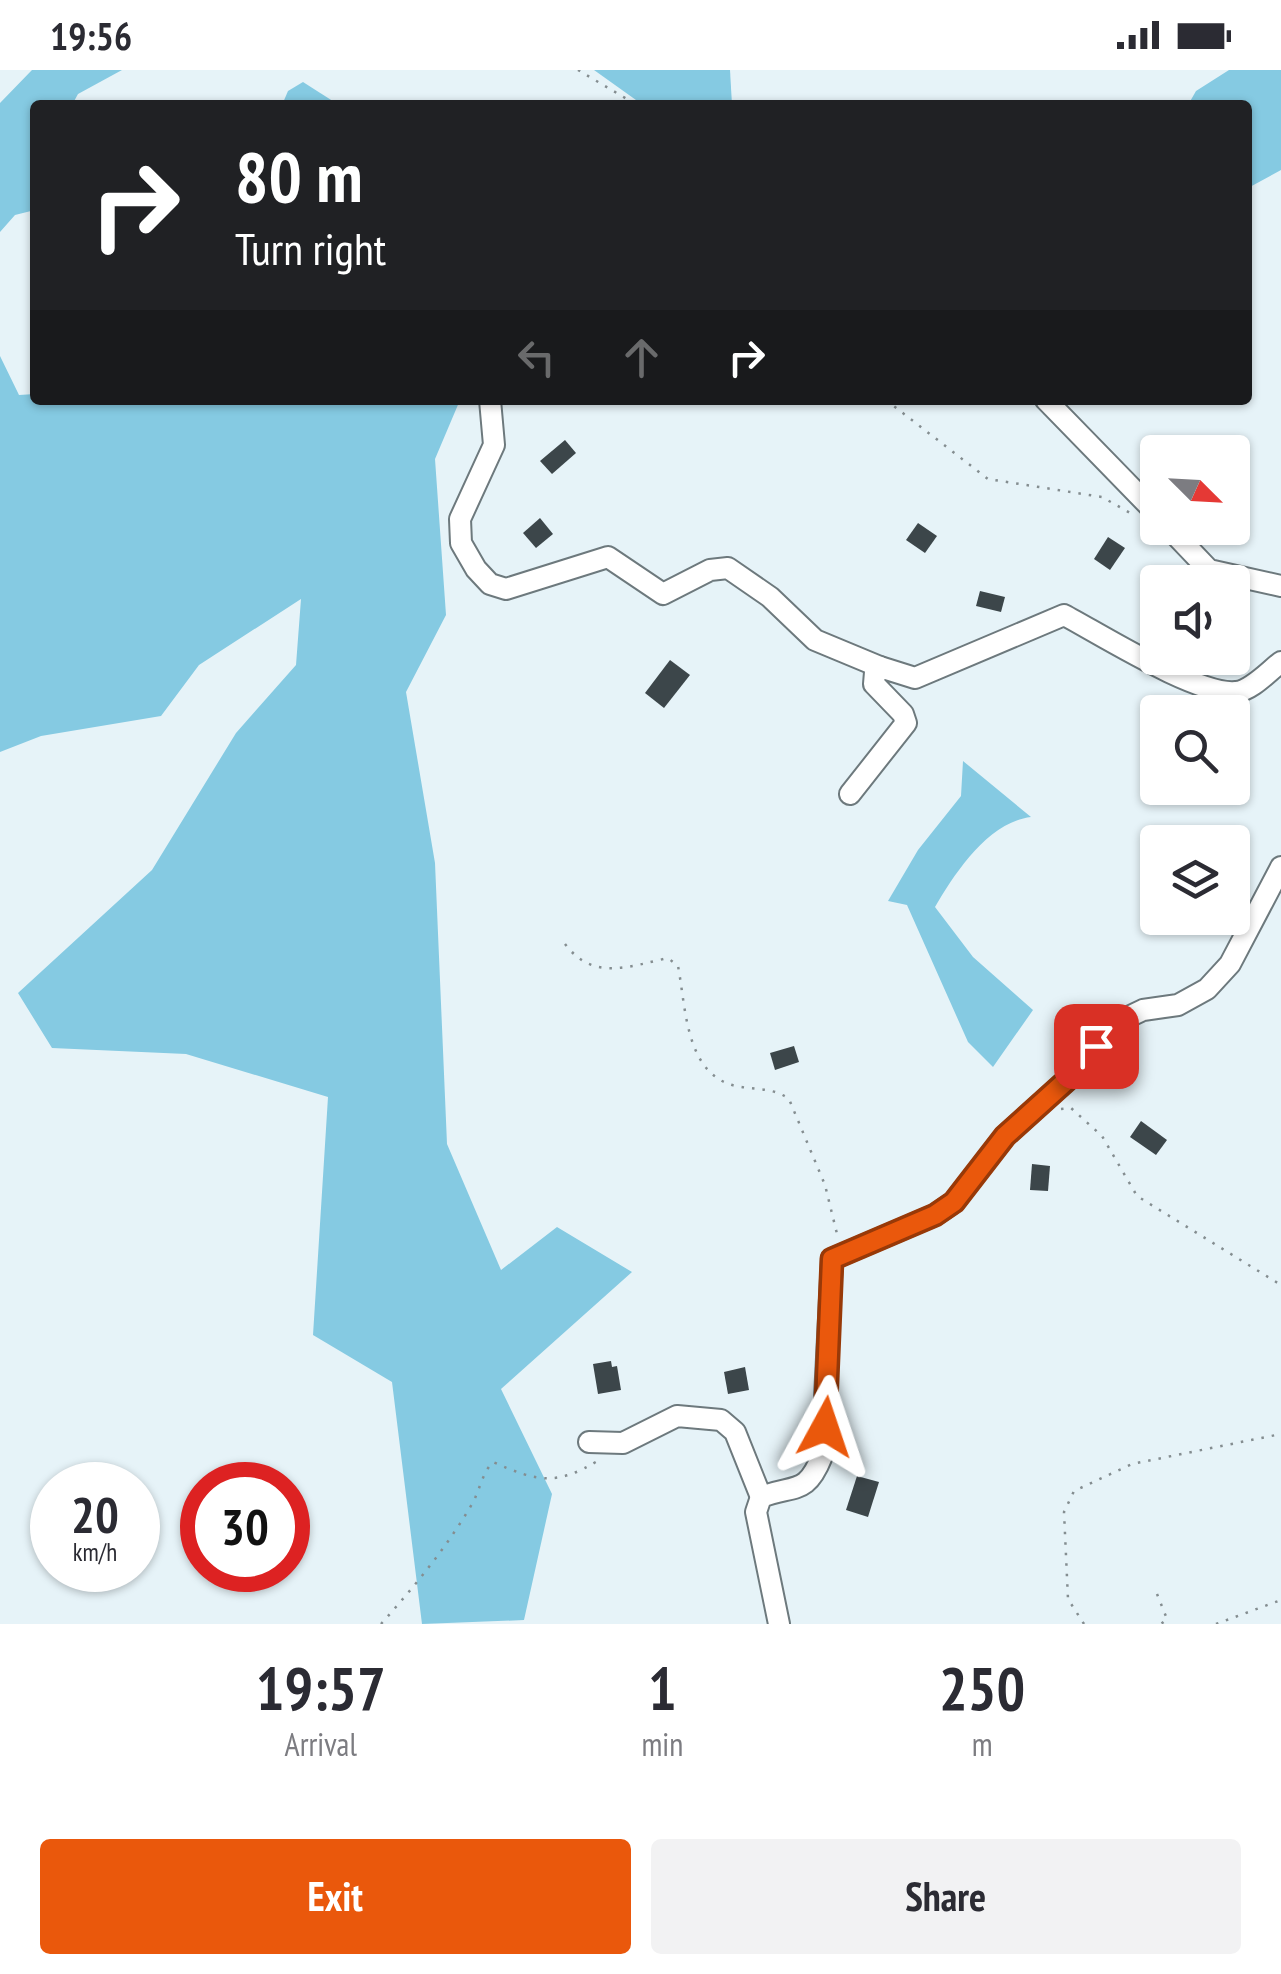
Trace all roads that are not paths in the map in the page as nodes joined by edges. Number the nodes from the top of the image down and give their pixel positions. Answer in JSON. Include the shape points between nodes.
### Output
{"nodes":[{"id":1,"x":490,"y":405,"type":"edge"},
{"id":2,"x":1051,"y":405,"type":"edge"},
{"id":3,"x":1140,"y":504,"type":"edge"},
{"id":4,"x":1185,"y":545,"type":"edge"},
{"id":5,"x":1281,"y":586,"type":"edge"},
{"id":6,"x":1281,"y":662,"type":"edge"},
{"id":7,"x":880,"y":668,"type":"junction"},
{"id":8,"x":850,"y":794,"type":"dead end"},
{"id":9,"x":1281,"y":868,"type":"edge"},
{"id":10,"x":589,"y":1442,"type":"dead end"},
{"id":11,"x":761,"y":1497,"type":"junction"},
{"id":12,"x":779,"y":1624,"type":"edge"}],
"edges":[{"from":1,"to":7,"type":"street","via":[[494,445],[460,519],[461,543],[490,584],[524,586],[608,557],[663,594],[728,568],[816,640]]},
{"from":2,"to":3,"type":"street"},
{"from":4,"to":5,"type":"street","via":[[1209,570]]},
{"from":6,"to":7,"type":"street","via":[[1241,692],[1224,692],[1064,614],[915,678]]},
{"from":7,"to":8,"type":"street","via":[[874,684],[906,723]]},
{"from":9,"to":11,"type":"street","via":[[1230,964],[1207,990],[1120,1022],[989,1154],[954,1202],[832,1259],[822,1456],[813,1479],[794,1491]]},
{"from":10,"to":11,"type":"street","via":[[623,1443],[677,1416],[721,1420],[735,1432]]},
{"from":11,"to":12,"type":"street","via":[[756,1512]]}]}
